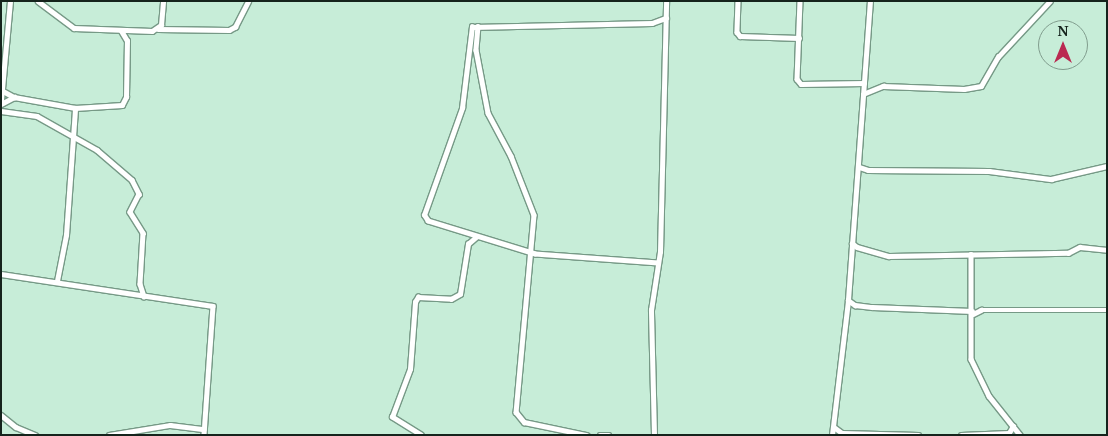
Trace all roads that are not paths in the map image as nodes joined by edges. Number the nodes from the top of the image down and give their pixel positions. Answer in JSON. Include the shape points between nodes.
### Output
{"nodes":[{"id":1,"x":10,"y":1,"type":"edge"},
{"id":2,"x":38,"y":1,"type":"edge"},
{"id":3,"x":163,"y":1,"type":"edge"},
{"id":4,"x":248,"y":1,"type":"edge"},
{"id":5,"x":666,"y":1,"type":"edge"},
{"id":6,"x":738,"y":1,"type":"edge"},
{"id":7,"x":800,"y":1,"type":"edge"},
{"id":8,"x":870,"y":1,"type":"edge"},
{"id":9,"x":1040,"y":1,"type":"edge"},
{"id":10,"x":1049,"y":2,"type":"edge"},
{"id":11,"x":666,"y":18,"type":"junction"},
{"id":12,"x":478,"y":26,"type":"junction"},
{"id":13,"x":158,"y":29,"type":"junction"},
{"id":14,"x":121,"y":31,"type":"junction"},
{"id":15,"x":799,"y":38,"type":"junction"},
{"id":16,"x":864,"y":82,"type":"junction"},
{"id":17,"x":872,"y":88,"type":"junction"},
{"id":18,"x":3,"y":91,"type":"junction"},
{"id":19,"x":864,"y":94,"type":"junction"},
{"id":20,"x":14,"y":97,"type":"junction"},
{"id":21,"x":1,"y":102,"type":"edge"},
{"id":22,"x":76,"y":108,"type":"junction"},
{"id":23,"x":1,"y":111,"type":"edge"},
{"id":24,"x":73,"y":137,"type":"junction"},
{"id":25,"x":859,"y":166,"type":"junction"},
{"id":26,"x":1105,"y":167,"type":"edge"},
{"id":27,"x":865,"y":169,"type":"junction"},
{"id":28,"x":857,"y":174,"type":"junction"},
{"id":29,"x":465,"y":233,"type":"junction"},
{"id":30,"x":476,"y":237,"type":"junction"},
{"id":31,"x":851,"y":242,"type":"junction"},
{"id":32,"x":468,"y":244,"type":"junction"},
{"id":33,"x":531,"y":245,"type":"junction"},
{"id":34,"x":857,"y":247,"type":"junction"},
{"id":35,"x":851,"y":250,"type":"junction"},
{"id":36,"x":1107,"y":250,"type":"edge"},
{"id":37,"x":522,"y":251,"type":"junction"},
{"id":38,"x":529,"y":252,"type":"junction"},
{"id":39,"x":971,"y":254,"type":"junction"},
{"id":40,"x":658,"y":264,"type":"junction"},
{"id":41,"x":1,"y":274,"type":"edge"},
{"id":42,"x":57,"y":281,"type":"junction"},
{"id":43,"x":144,"y":296,"type":"junction"},
{"id":44,"x":848,"y":300,"type":"junction"},
{"id":45,"x":1107,"y":310,"type":"edge"},
{"id":46,"x":972,"y":313,"type":"junction"},
{"id":47,"x":1,"y":415,"type":"edge"},
{"id":48,"x":834,"y":426,"type":"junction"},
{"id":49,"x":1013,"y":426,"type":"junction"},
{"id":50,"x":204,"y":432,"type":"edge"},
{"id":51,"x":841,"y":434,"type":"edge"},
{"id":52,"x":35,"y":435,"type":"edge"},
{"id":53,"x":109,"y":435,"type":"edge"},
{"id":54,"x":422,"y":435,"type":"edge"},
{"id":55,"x":587,"y":435,"type":"edge"},
{"id":56,"x":600,"y":435,"type":"edge"},
{"id":57,"x":609,"y":435,"type":"edge"},
{"id":58,"x":654,"y":435,"type":"edge"},
{"id":59,"x":832,"y":435,"type":"edge"},
{"id":60,"x":918,"y":435,"type":"edge"},
{"id":61,"x":961,"y":435,"type":"edge"},
{"id":62,"x":1020,"y":435,"type":"edge"}],
"edges":[{"from":1,"to":18,"type":"street"},
{"from":2,"to":14,"type":"street","via":[[74,28]]},
{"from":3,"to":13,"type":"street"},
{"from":4,"to":13,"type":"street","via":[[235,27],[229,30]]},
{"from":5,"to":11,"type":"street"},
{"from":6,"to":15,"type":"street","via":[[737,32],[740,36]]},
{"from":7,"to":15,"type":"street"},
{"from":8,"to":16,"type":"street"},
{"from":9,"to":10,"type":"street"},
{"from":10,"to":17,"type":"street","via":[[998,57],[981,86],[964,89]]},
{"from":11,"to":12,"type":"street","via":[[652,23]]},
{"from":11,"to":40,"type":"street"},
{"from":12,"to":29,"type":"street","via":[[472,27],[462,108],[424,212],[428,221]]},
{"from":12,"to":33,"type":"street","via":[[476,50],[488,113],[511,156],[533,209]]},
{"from":13,"to":14,"type":"street"},
{"from":14,"to":22,"type":"street","via":[[127,41],[124,104]]},
{"from":15,"to":16,"type":"street","via":[[797,79],[801,84]]},
{"from":16,"to":17,"type":"street"},
{"from":16,"to":19,"type":"street"},
{"from":17,"to":19,"type":"street"},
{"from":18,"to":20,"type":"street"},
{"from":18,"to":21,"type":"street"},
{"from":19,"to":25,"type":"street"},
{"from":20,"to":21,"type":"street"},
{"from":20,"to":22,"type":"street"},
{"from":22,"to":24,"type":"street"},
{"from":23,"to":24,"type":"street","via":[[37,116]]},
{"from":24,"to":42,"type":"street","via":[[66,235]]},
{"from":24,"to":43,"type":"street","via":[[108,159],[138,190],[139,199],[130,212],[143,233],[140,284]]},
{"from":25,"to":27,"type":"street"},
{"from":25,"to":28,"type":"street"},
{"from":26,"to":27,"type":"street","via":[[1051,179],[989,171]]},
{"from":27,"to":28,"type":"street"},
{"from":28,"to":31,"type":"street"},
{"from":29,"to":30,"type":"street"},
{"from":29,"to":32,"type":"street"},
{"from":30,"to":32,"type":"street"},
{"from":30,"to":37,"type":"street"},
{"from":31,"to":34,"type":"street"},
{"from":31,"to":35,"type":"street"},
{"from":32,"to":54,"type":"street","via":[[460,294],[451,298],[418,297],[415,302],[410,369],[392,418]]},
{"from":33,"to":37,"type":"street"},
{"from":33,"to":38,"type":"street"},
{"from":34,"to":35,"type":"street"},
{"from":34,"to":39,"type":"street","via":[[889,256]]},
{"from":35,"to":44,"type":"street"},
{"from":36,"to":39,"type":"street","via":[[1080,247],[1068,253]]},
{"from":37,"to":38,"type":"street"},
{"from":38,"to":40,"type":"street"},
{"from":38,"to":55,"type":"street","via":[[516,412],[524,422]]},
{"from":39,"to":46,"type":"street"},
{"from":40,"to":58,"type":"street","via":[[651,310]]},
{"from":41,"to":42,"type":"street"},
{"from":42,"to":43,"type":"street"},
{"from":43,"to":50,"type":"street","via":[[213,306]]},
{"from":44,"to":46,"type":"street","via":[[855,305],[872,307]]},
{"from":44,"to":48,"type":"street"},
{"from":45,"to":46,"type":"street","via":[[981,310]]},
{"from":46,"to":49,"type":"street","via":[[970,347],[974,370],[989,396]]},
{"from":47,"to":52,"type":"street","via":[[16,427]]},
{"from":48,"to":51,"type":"street"},
{"from":48,"to":59,"type":"street"},
{"from":49,"to":61,"type":"street","via":[[1009,433]]},
{"from":49,"to":62,"type":"street"},
{"from":50,"to":53,"type":"street","via":[[170,425]]},
{"from":51,"to":60,"type":"street"},
{"from":56,"to":57,"type":"street"}]}
